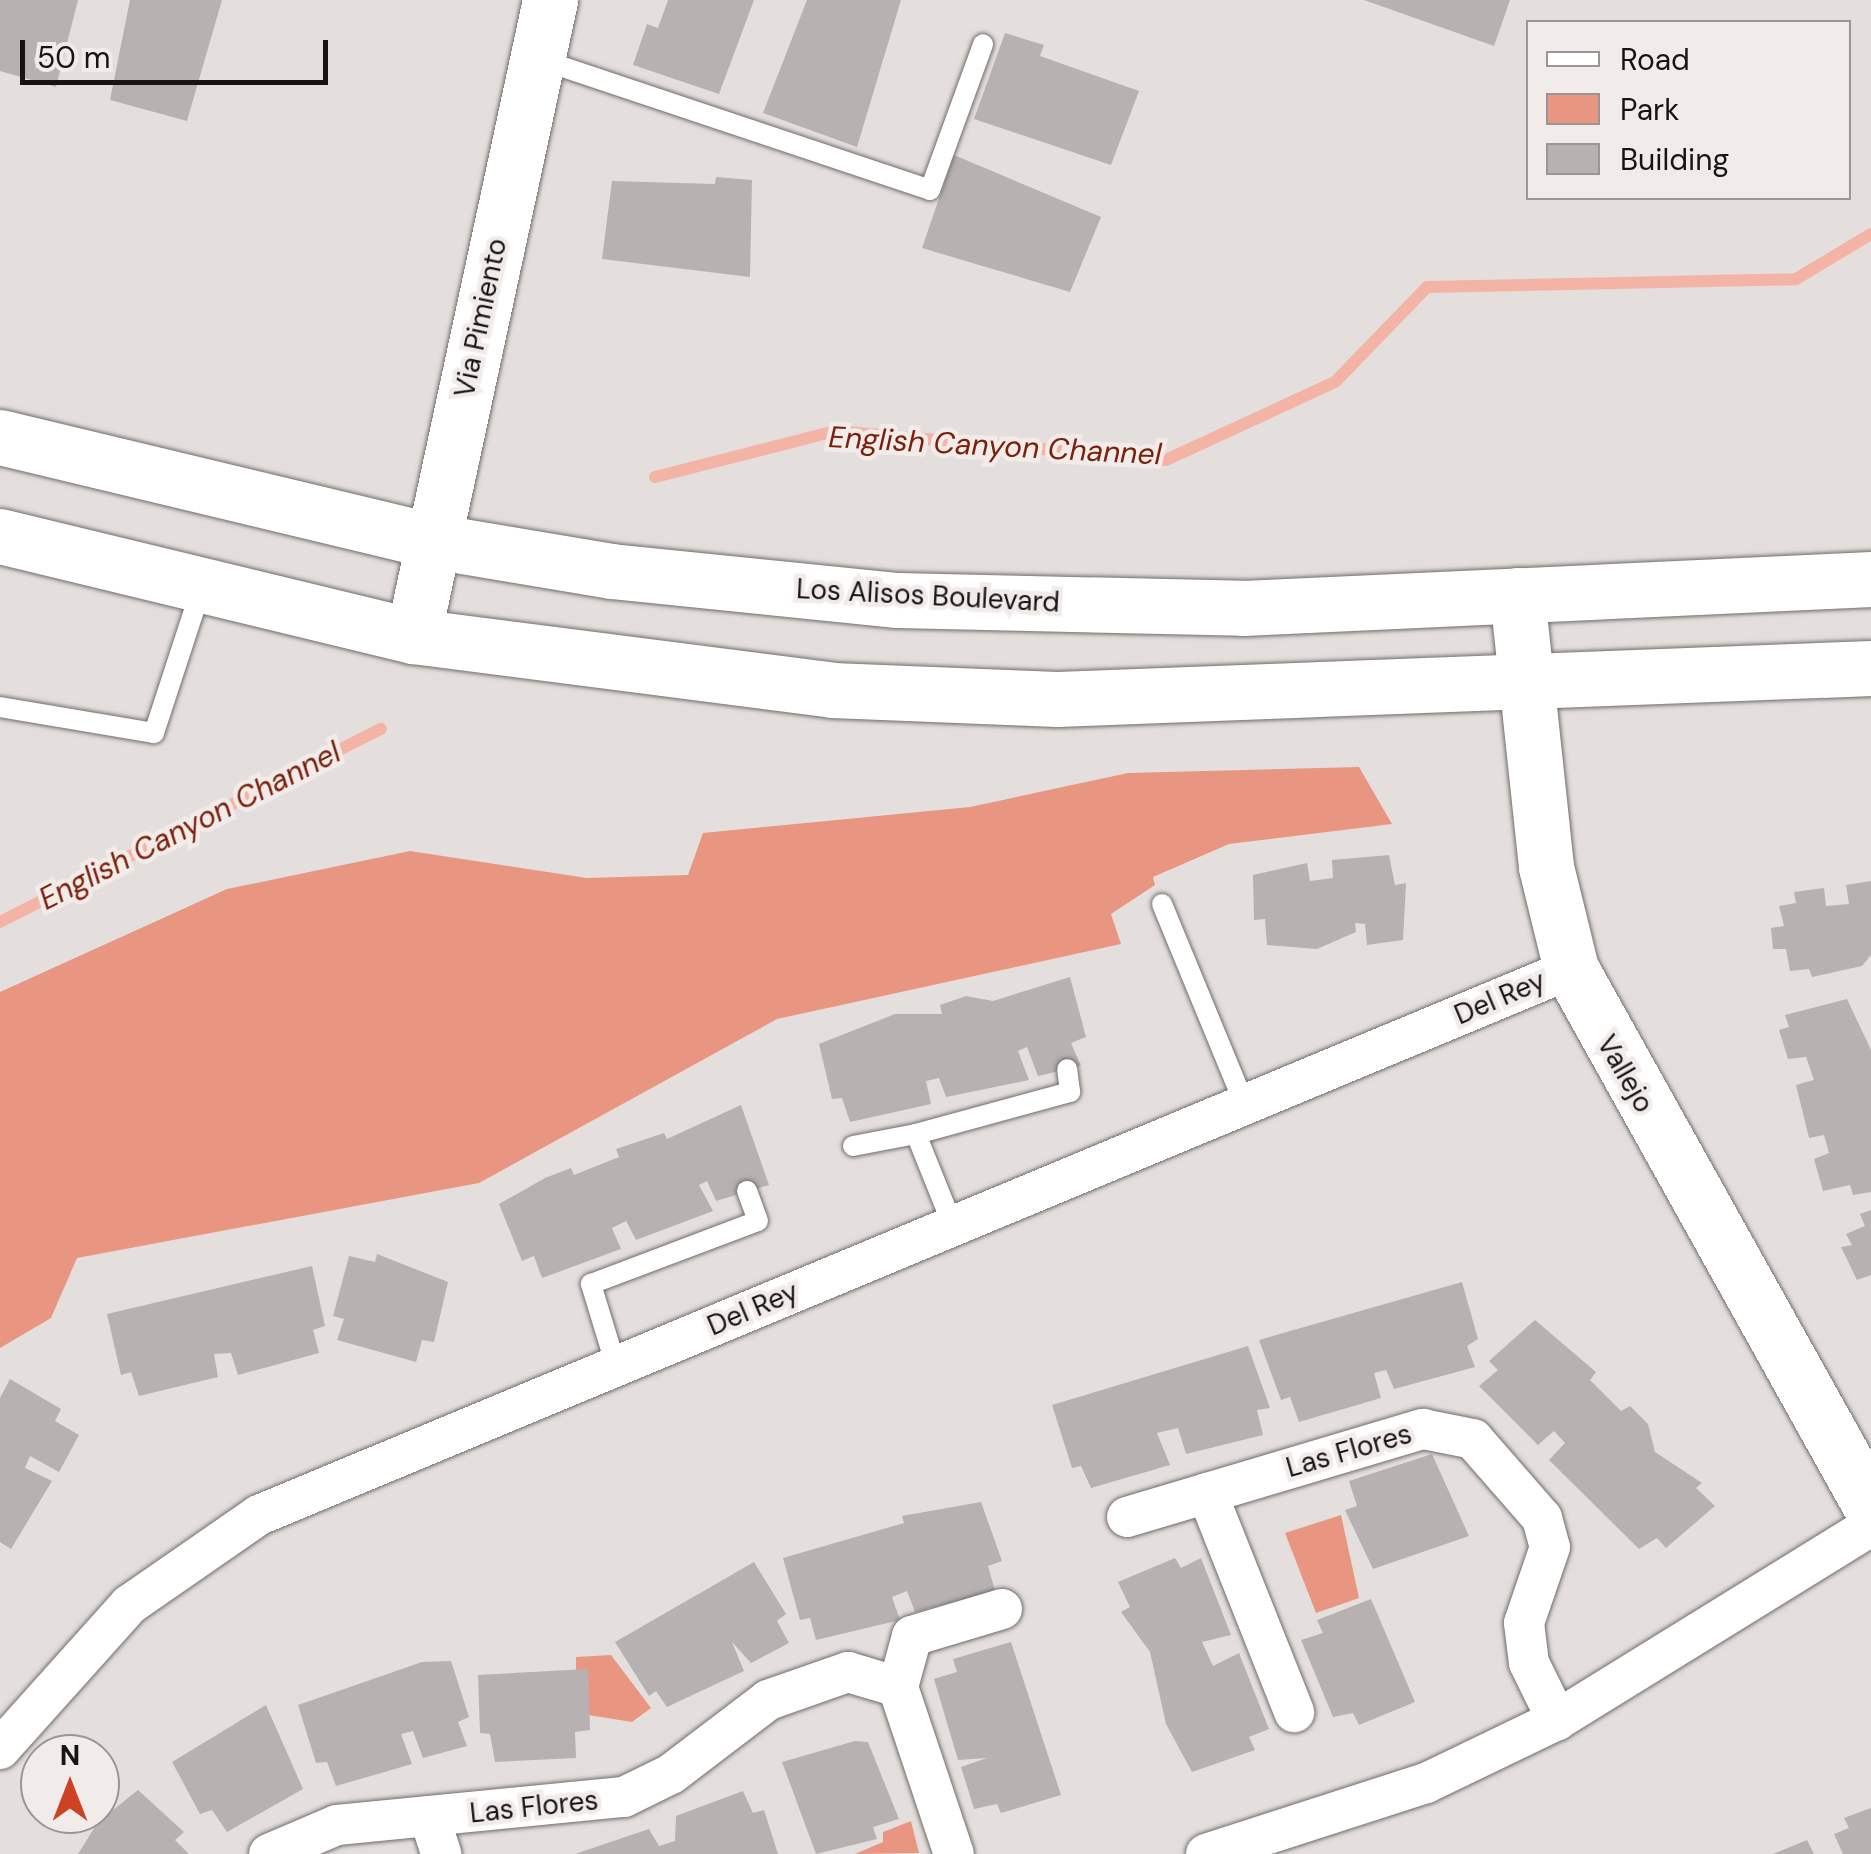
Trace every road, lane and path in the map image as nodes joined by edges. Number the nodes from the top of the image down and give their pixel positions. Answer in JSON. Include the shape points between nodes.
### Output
{"nodes":[{"id":1,"x":550,"y":0,"type":"edge"},
{"id":2,"x":983,"y":44,"type":"dead end"},
{"id":3,"x":537,"y":58,"type":"junction"},
{"id":4,"x":0,"y":438,"type":"edge"},
{"id":5,"x":0,"y":536,"type":"edge"},
{"id":6,"x":432,"y":541,"type":"junction"},
{"id":7,"x":1871,"y":578,"type":"edge"},
{"id":8,"x":202,"y":587,"type":"junction"},
{"id":9,"x":1517,"y":595,"type":"junction"},
{"id":10,"x":414,"y":636,"type":"junction"},
{"id":11,"x":1871,"y":668,"type":"edge"},
{"id":12,"x":1525,"y":682,"type":"junction"},
{"id":13,"x":0,"y":708,"type":"edge"},
{"id":14,"x":1162,"y":904,"type":"dead end"},
{"id":15,"x":1571,"y":968,"type":"junction"},
{"id":16,"x":1068,"y":1069,"type":"dead end"},
{"id":17,"x":1244,"y":1104,"type":"junction"},
{"id":18,"x":916,"y":1134,"type":"junction"},
{"id":19,"x":853,"y":1146,"type":"dead end"},
{"id":20,"x":747,"y":1191,"type":"dead end"},
{"id":21,"x":952,"y":1226,"type":"junction"},
{"id":22,"x":616,"y":1366,"type":"junction"},
{"id":23,"x":1208,"y":1493,"type":"junction"},
{"id":24,"x":1871,"y":1507,"type":"edge"},
{"id":25,"x":1127,"y":1516,"type":"dead end"},
{"id":26,"x":1871,"y":1526,"type":"edge"},
{"id":27,"x":1002,"y":1609,"type":"dead end"},
{"id":28,"x":898,"y":1688,"type":"junction"},
{"id":29,"x":1294,"y":1712,"type":"dead end"},
{"id":30,"x":1557,"y":1720,"type":"junction"},
{"id":31,"x":0,"y":1748,"type":"edge"},
{"id":32,"x":429,"y":1816,"type":"junction"},
{"id":33,"x":269,"y":1854,"type":"edge"},
{"id":34,"x":441,"y":1854,"type":"edge"},
{"id":35,"x":954,"y":1854,"type":"edge"},
{"id":36,"x":1206,"y":1854,"type":"edge"}],
"edges":[{"from":1,"to":3,"type":"main road","name":"Via Pimiento"},
{"from":2,"to":3,"type":"lane","via":[[930,190]]},
{"from":3,"to":6,"type":"main road","name":"Via Pimiento"},
{"from":4,"to":6,"type":"main road","name":"Los Alisos Boulevard"},
{"from":5,"to":8,"type":"main road"},
{"from":6,"to":9,"type":"main road","name":"Los Alisos Boulevard","via":[[611,571],[898,600],[1243,608]]},
{"from":6,"to":10,"type":"main road","name":"Via Pimiento"},
{"from":7,"to":9,"type":"main road","name":"Los Alisos Boulevard"},
{"from":8,"to":10,"type":"main road"},
{"from":8,"to":13,"type":"lane","via":[[154,733]]},
{"from":9,"to":12,"type":"main road","name":"Vallejo"},
{"from":10,"to":12,"type":"main road","via":[[689,677],[920,695],[1056,700]]},
{"from":11,"to":12,"type":"main road"},
{"from":12,"to":15,"type":"main road","name":"Vallejo","via":[[1546,868]]},
{"from":14,"to":17,"type":"lane"},
{"from":15,"to":17,"type":"street","name":"Del Rey"},
{"from":15,"to":24,"type":"main road","name":"Vallejo"},
{"from":16,"to":18,"type":"lane","via":[[1070,1092]]},
{"from":17,"to":21,"type":"street","name":"Del Rey"},
{"from":18,"to":19,"type":"lane"},
{"from":18,"to":21,"type":"lane"},
{"from":20,"to":22,"type":"lane","via":[[758,1222],[591,1284]]},
{"from":21,"to":22,"type":"street","name":"Del Rey"},
{"from":22,"to":31,"type":"street","name":"Del Rey","via":[[259,1515],[130,1605]]},
{"from":23,"to":25,"type":"street","name":"Las Flores"},
{"from":23,"to":29,"type":"street"},
{"from":23,"to":30,"type":"street","name":"Las Flores","via":[[1423,1429],[1473,1439],[1542,1518],[1550,1547],[1524,1623],[1529,1663]]},
{"from":26,"to":30,"type":"street"},
{"from":27,"to":28,"type":"street","via":[[912,1636]]},
{"from":28,"to":32,"type":"street","name":"Las Flores","via":[[848,1672],[810,1681],[624,1798]]},
{"from":28,"to":35,"type":"street"},
{"from":30,"to":36,"type":"street","via":[[1426,1783]]},
{"from":32,"to":33,"type":"street","name":"Las Flores","via":[[337,1825]]},
{"from":32,"to":34,"type":"street","name":"Las Flores"}]}
